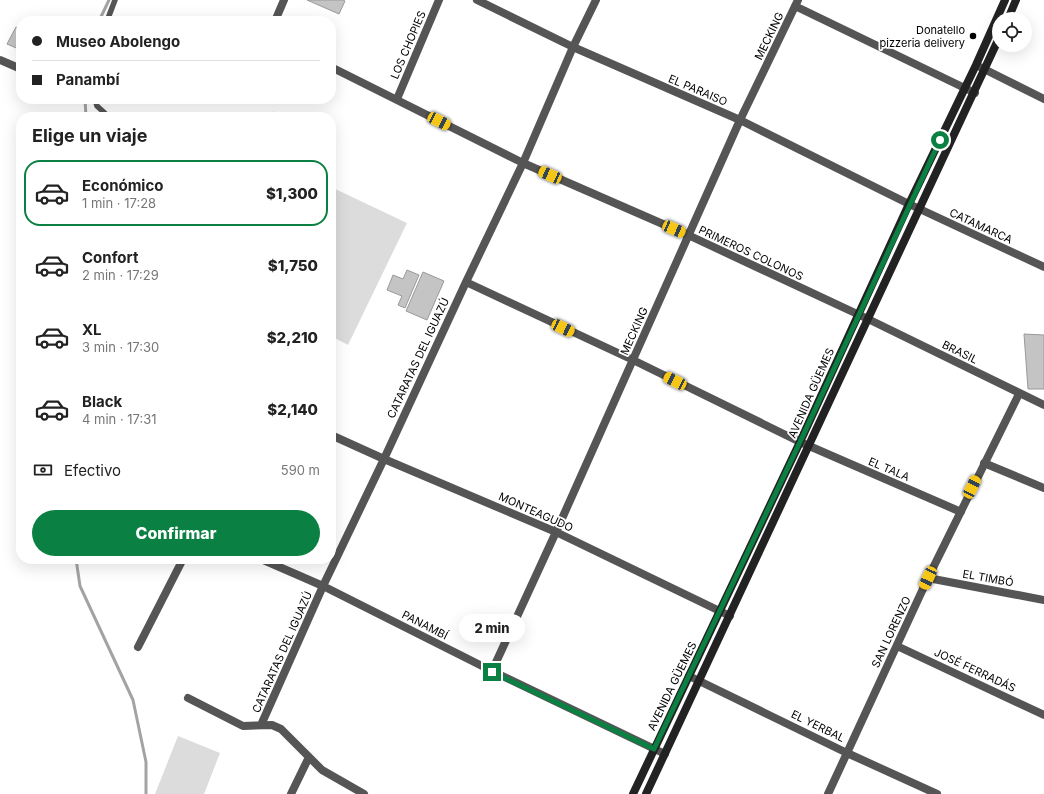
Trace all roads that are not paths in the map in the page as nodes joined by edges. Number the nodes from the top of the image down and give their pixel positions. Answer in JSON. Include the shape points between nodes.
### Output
{"nodes":[{"id":1,"x":115,"y":0,"type":"edge"},
{"id":2,"x":284,"y":0,"type":"edge"},
{"id":3,"x":439,"y":0,"type":"edge"},
{"id":4,"x":477,"y":0,"type":"edge"},
{"id":5,"x":596,"y":0,"type":"edge"},
{"id":6,"x":1005,"y":0,"type":"edge"},
{"id":7,"x":1016,"y":0,"type":"edge"},
{"id":8,"x":796,"y":3,"type":"edge"},
{"id":9,"x":1011,"y":12,"type":"edge"},
{"id":10,"x":109,"y":16,"type":"edge"},
{"id":11,"x":277,"y":16,"type":"edge"},
{"id":12,"x":573,"y":47,"type":"junction"},
{"id":13,"x":993,"y":52,"type":"edge"},
{"id":14,"x":0,"y":60,"type":"edge"},
{"id":15,"x":976,"y":65,"type":"junction"},
{"id":16,"x":16,"y":67,"type":"edge"},
{"id":17,"x":336,"y":70,"type":"edge"},
{"id":18,"x":985,"y":70,"type":"junction"},
{"id":19,"x":964,"y":88,"type":"junction"},
{"id":20,"x":975,"y":93,"type":"junction"},
{"id":21,"x":1044,"y":98,"type":"edge"},
{"id":22,"x":397,"y":100,"type":"junction"},
{"id":23,"x":96,"y":104,"type":"edge"},
{"id":24,"x":104,"y":112,"type":"edge"},
{"id":25,"x":740,"y":120,"type":"junction"},
{"id":26,"x":523,"y":163,"type":"junction"},
{"id":27,"x":909,"y":204,"type":"junction"},
{"id":28,"x":920,"y":210,"type":"junction"},
{"id":29,"x":688,"y":235,"type":"junction"},
{"id":30,"x":1044,"y":267,"type":"edge"},
{"id":31,"x":466,"y":282,"type":"junction"},
{"id":32,"x":858,"y":315,"type":"junction"},
{"id":33,"x":868,"y":319,"type":"junction"},
{"id":34,"x":633,"y":360,"type":"junction"},
{"id":35,"x":1019,"y":394,"type":"junction"},
{"id":36,"x":1044,"y":405,"type":"edge"},
{"id":37,"x":336,"y":437,"type":"edge"},
{"id":38,"x":800,"y":442,"type":"junction"},
{"id":39,"x":809,"y":446,"type":"junction"},
{"id":40,"x":384,"y":459,"type":"junction"},
{"id":41,"x":984,"y":463,"type":"junction"},
{"id":42,"x":1044,"y":488,"type":"edge"},
{"id":43,"x":960,"y":512,"type":"junction"},
{"id":44,"x":556,"y":532,"type":"junction"},
{"id":45,"x":336,"y":559,"type":"edge"},
{"id":46,"x":180,"y":564,"type":"edge"},
{"id":47,"x":273,"y":564,"type":"edge"},
{"id":48,"x":334,"y":564,"type":"edge"},
{"id":49,"x":928,"y":578,"type":"junction"},
{"id":50,"x":323,"y":586,"type":"junction"},
{"id":51,"x":1044,"y":600,"type":"edge"},
{"id":52,"x":720,"y":611,"type":"junction"},
{"id":53,"x":730,"y":616,"type":"junction"},
{"id":54,"x":897,"y":646,"type":"junction"},
{"id":55,"x":138,"y":647,"type":"dead end"},
{"id":56,"x":492,"y":672,"type":"junction"},
{"id":57,"x":689,"y":676,"type":"junction"},
{"id":58,"x":698,"y":681,"type":"junction"},
{"id":59,"x":188,"y":698,"type":"dead end"},
{"id":60,"x":1044,"y":715,"type":"edge"},
{"id":61,"x":261,"y":725,"type":"junction"},
{"id":62,"x":654,"y":749,"type":"junction"},
{"id":63,"x":847,"y":753,"type":"junction"},
{"id":64,"x":665,"y":754,"type":"junction"},
{"id":65,"x":309,"y":757,"type":"junction"},
{"id":66,"x":291,"y":794,"type":"edge"},
{"id":67,"x":364,"y":794,"type":"edge"},
{"id":68,"x":633,"y":794,"type":"edge"},
{"id":69,"x":646,"y":794,"type":"edge"},
{"id":70,"x":828,"y":794,"type":"edge"},
{"id":71,"x":937,"y":794,"type":"edge"}],
"edges":[{"from":1,"to":10,"type":"lane"},
{"from":2,"to":11,"type":"street"},
{"from":3,"to":22,"type":"street","name":"LOS CHOPIES"},
{"from":4,"to":12,"type":"street","name":"EL PARAISO"},
{"from":5,"to":12,"type":"street","name":"CATARATAS DEL IGUAZÚ"},
{"from":6,"to":15,"type":"main road","name":"AVENIDA GÜEMES"},
{"from":7,"to":9,"type":"main road"},
{"from":8,"to":19,"type":"street"},
{"from":8,"to":25,"type":"street","name":"MECKING"},
{"from":12,"to":25,"type":"street","name":"EL PARAISO"},
{"from":12,"to":26,"type":"street","name":"CATARATAS DEL IGUAZÚ"},
{"from":13,"to":18,"type":"main road","name":"AVENIDA GÜEMES"},
{"from":14,"to":16,"type":"street"},
{"from":15,"to":18,"type":"street"},
{"from":15,"to":19,"type":"main road","name":"AVENIDA GÜEMES"},
{"from":17,"to":22,"type":"street","name":"PRIMEROS COLONOS"},
{"from":18,"to":20,"type":"main road","name":"AVENIDA GÜEMES"},
{"from":18,"to":21,"type":"street"},
{"from":19,"to":20,"type":"street"},
{"from":19,"to":27,"type":"main road","name":"AVENIDA GÜEMES"},
{"from":20,"to":28,"type":"main road","name":"AVENIDA GÜEMES"},
{"from":22,"to":26,"type":"street","name":"PRIMEROS COLONOS"},
{"from":23,"to":24,"type":"lane"},
{"from":25,"to":27,"type":"street","name":"EL PARAISO"},
{"from":25,"to":29,"type":"street","name":"MECKING"},
{"from":26,"to":29,"type":"street","name":"PRIMEROS COLONOS"},
{"from":26,"to":31,"type":"street","name":"CATARATAS DEL IGUAZÚ"},
{"from":27,"to":28,"type":"street","name":"CATAMARCA"},
{"from":27,"to":32,"type":"main road","name":"AVENIDA GÜEMES"},
{"from":28,"to":30,"type":"street","name":"CATAMARCA"},
{"from":28,"to":33,"type":"main road","name":"AVENIDA GÜEMES"},
{"from":29,"to":32,"type":"street","name":"PRIMEROS COLONOS"},
{"from":29,"to":34,"type":"street","name":"MECKING"},
{"from":31,"to":34,"type":"street","name":"EL TALA"},
{"from":31,"to":40,"type":"street","name":"CATARATAS DEL IGUAZÚ"},
{"from":32,"to":33,"type":"street","name":"PRIMEROS COLONOS"},
{"from":32,"to":38,"type":"main road","name":"AVENIDA GÜEMES"},
{"from":33,"to":35,"type":"street","name":"BRASIL"},
{"from":33,"to":39,"type":"main road","name":"AVENIDA GÜEMES"},
{"from":34,"to":38,"type":"street","name":"EL TALA"},
{"from":34,"to":44,"type":"street","name":"MECKING"},
{"from":35,"to":36,"type":"street","name":"BRASIL"},
{"from":35,"to":41,"type":"street","name":"SAN LORENZO"},
{"from":37,"to":40,"type":"street","name":"MONTEAGUDO"},
{"from":38,"to":39,"type":"street","name":"EL TALA"},
{"from":38,"to":52,"type":"main road","name":"AVENIDA GÜEMES"},
{"from":39,"to":43,"type":"street","name":"EL TALA"},
{"from":39,"to":53,"type":"main road","name":"AVENIDA GÜEMES"},
{"from":40,"to":44,"type":"street","name":"MONTEAGUDO"},
{"from":40,"to":45,"type":"street","name":"CATARATAS DEL IGUAZÚ"},
{"from":41,"to":42,"type":"street"},
{"from":41,"to":43,"type":"street","name":"SAN LORENZO"},
{"from":43,"to":49,"type":"street","name":"SAN LORENZO"},
{"from":44,"to":52,"type":"street","name":"MONTEAGUDO"},
{"from":44,"to":56,"type":"street","name":"MECKING"},
{"from":46,"to":55,"type":"street"},
{"from":47,"to":50,"type":"street","name":"PANAMBÍ"},
{"from":48,"to":50,"type":"street","name":"CATARATAS DEL IGUAZÚ"},
{"from":49,"to":51,"type":"street","name":"EL TIMBÓ"},
{"from":49,"to":54,"type":"street","name":"SAN LORENZO"},
{"from":50,"to":56,"type":"street","name":"PANAMBÍ"},
{"from":50,"to":61,"type":"street","name":"CATARATAS DEL IGUAZÚ"},
{"from":52,"to":53,"type":"street","name":"MONTEAGUDO"},
{"from":52,"to":57,"type":"main road","name":"AVENIDA GÜEMES"},
{"from":53,"to":58,"type":"main road","name":"AVENIDA GÜEMES"},
{"from":54,"to":60,"type":"street","name":"JOSÉ FERRADÁS"},
{"from":54,"to":63,"type":"street","name":"SAN LORENZO"},
{"from":56,"to":62,"type":"street","name":"PANAMBÍ"},
{"from":57,"to":58,"type":"street","name":"EL YERBAL"},
{"from":57,"to":62,"type":"main road","name":"AVENIDA GÜEMES"},
{"from":58,"to":63,"type":"street","name":"EL YERBAL"},
{"from":58,"to":64,"type":"main road","name":"AVENIDA GÜEMES"},
{"from":59,"to":61,"type":"street","via":[[244,726]]},
{"from":61,"to":65,"type":"street","via":[[272,725],[281,729]]},
{"from":62,"to":64,"type":"street","name":"PANAMBÍ"},
{"from":62,"to":68,"type":"main road","name":"AVENIDA GÜEMES"},
{"from":63,"to":70,"type":"street","name":"SAN LORENZO"},
{"from":63,"to":71,"type":"street","name":"EL YERBAL"},
{"from":64,"to":69,"type":"main road","name":"AVENIDA GÜEMES"},
{"from":65,"to":66,"type":"street"},
{"from":65,"to":67,"type":"street","via":[[322,770]]}]}
